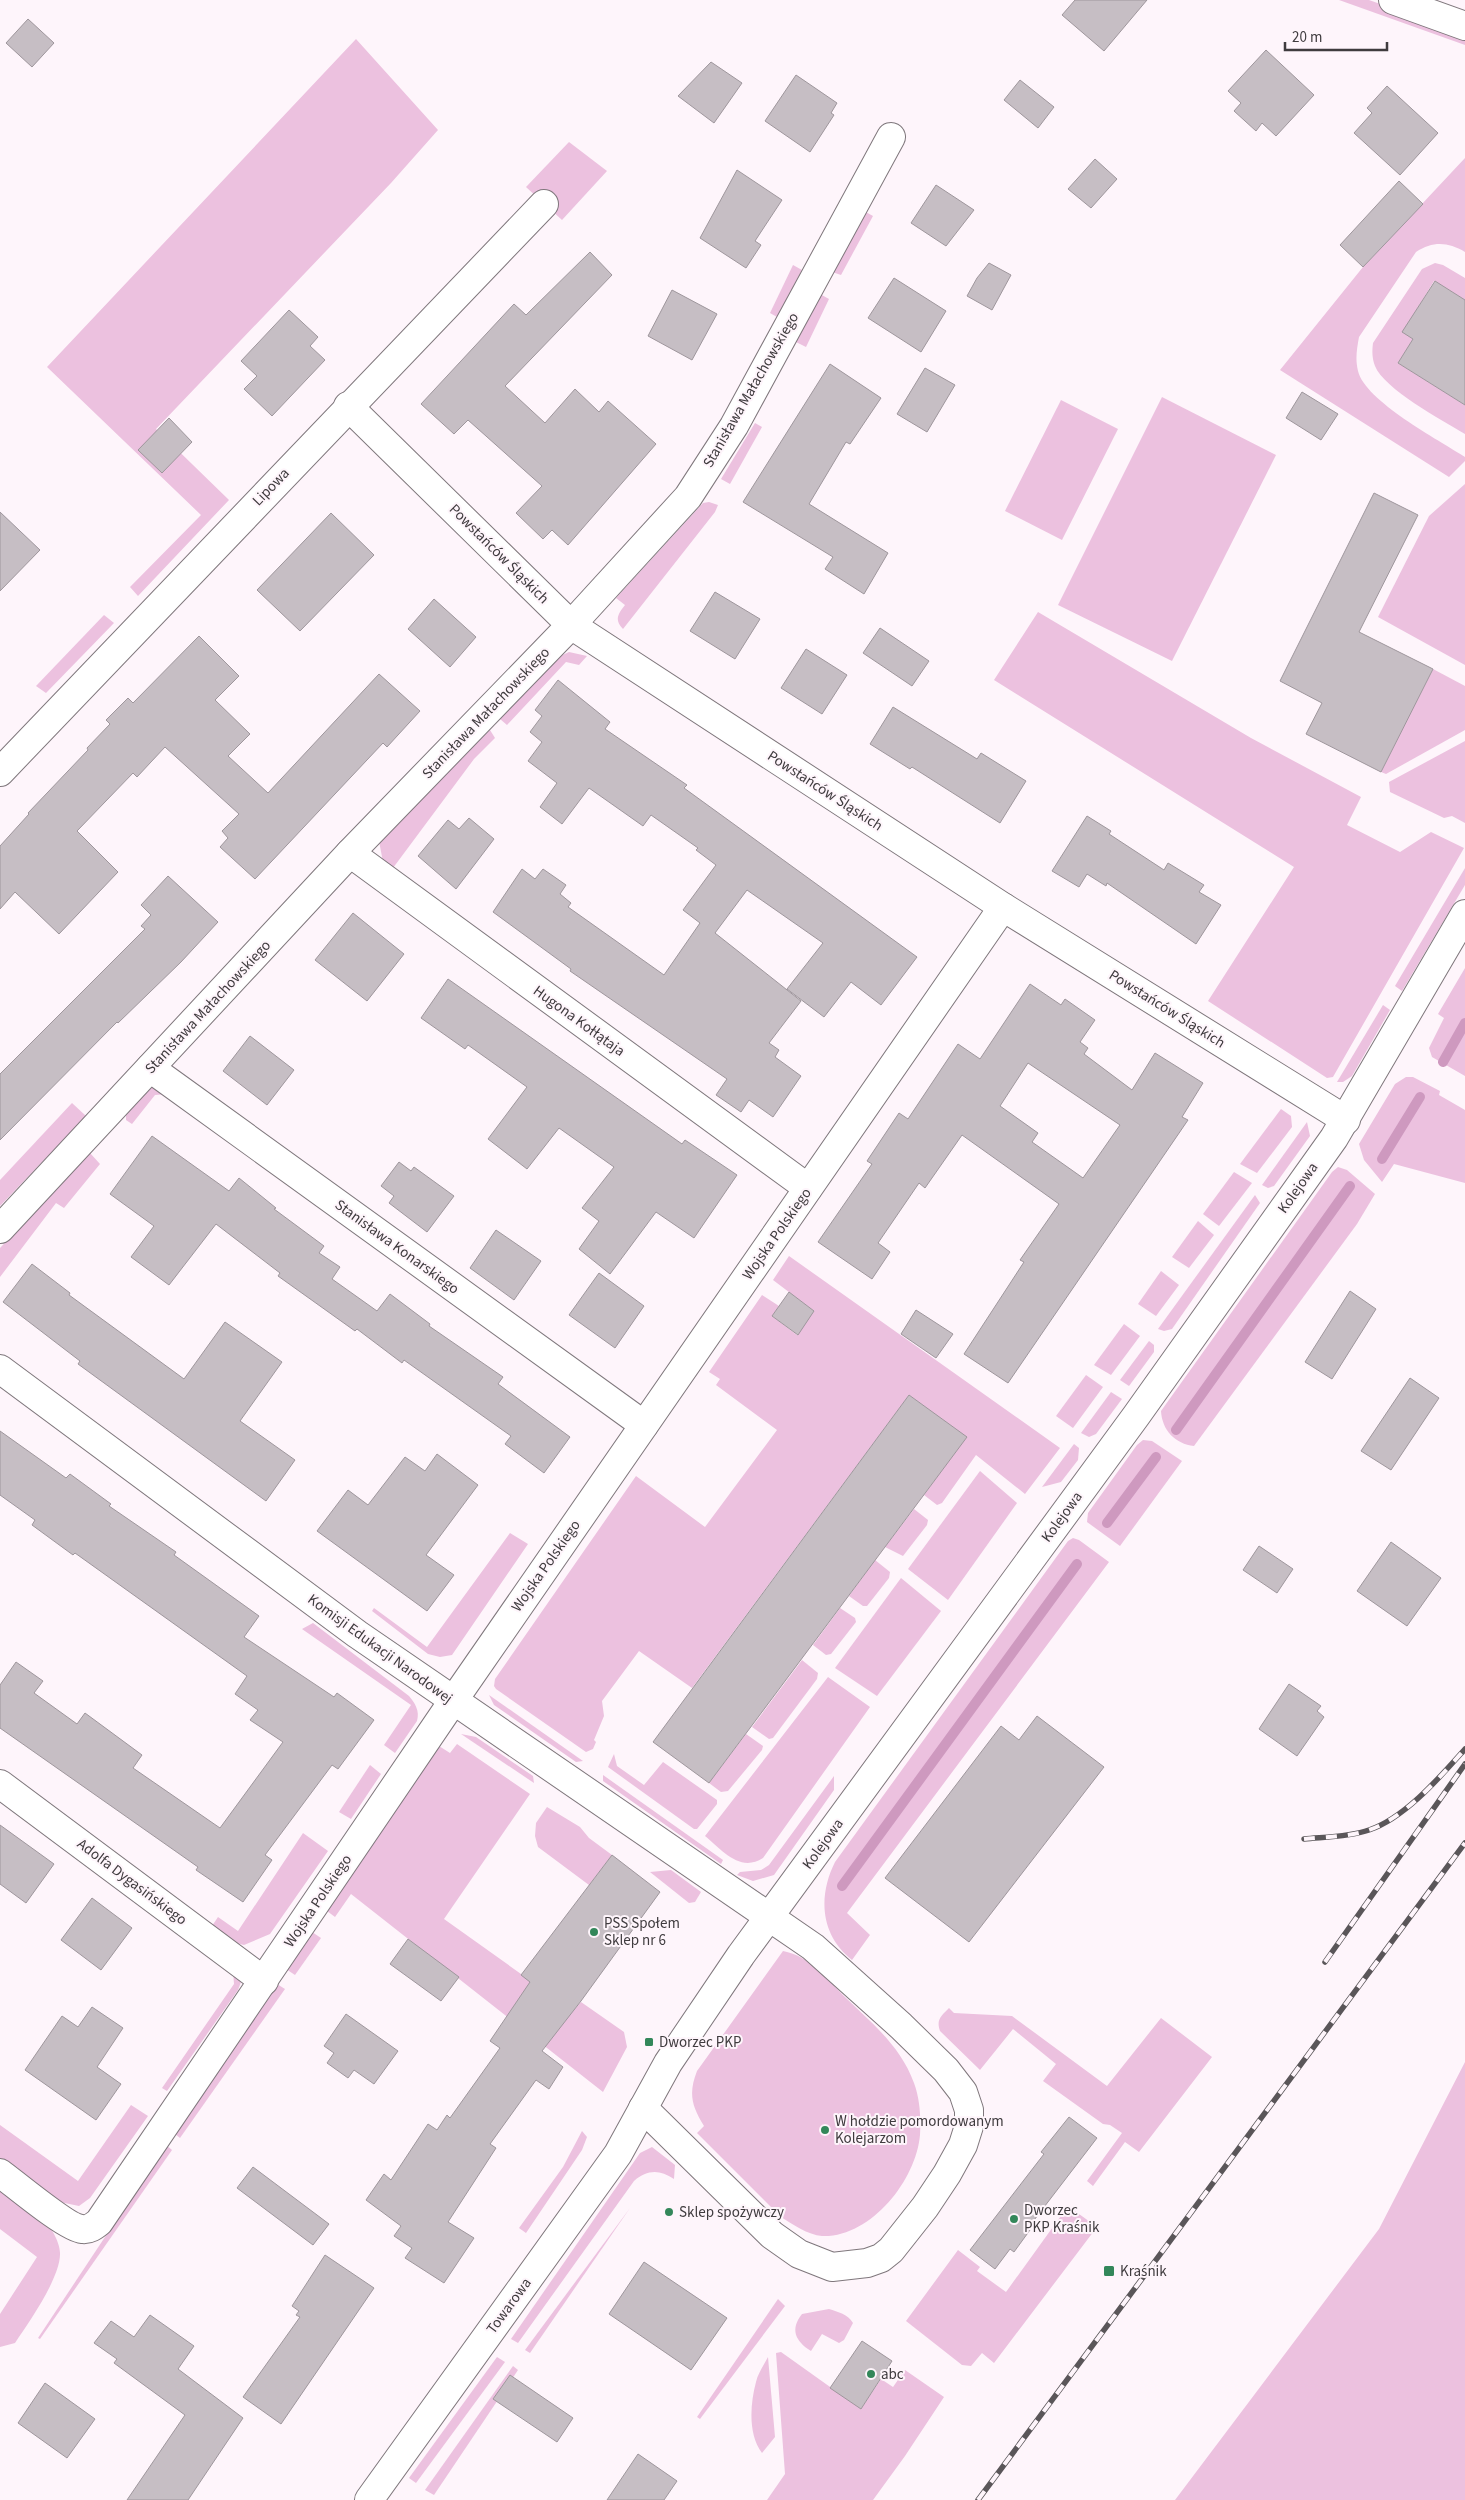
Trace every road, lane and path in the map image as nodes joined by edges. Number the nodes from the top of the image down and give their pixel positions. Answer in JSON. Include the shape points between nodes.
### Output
{"nodes":[{"id":1,"x":1393,"y":0,"type":"edge"},
{"id":2,"x":1465,"y":26,"type":"edge"},
{"id":3,"x":891,"y":137,"type":"dead end"},
{"id":4,"x":544,"y":204,"type":"dead end"},
{"id":5,"x":348,"y":406,"type":"junction"},
{"id":6,"x":571,"y":625,"type":"junction"},
{"id":7,"x":0,"y":772,"type":"edge"},
{"id":8,"x":350,"y":853,"type":"junction"},
{"id":9,"x":1003,"y":907,"type":"junction"},
{"id":10,"x":1465,"y":914,"type":"edge"},
{"id":11,"x":150,"y":1068,"type":"junction"},
{"id":12,"x":1346,"y":1120,"type":"junction"},
{"id":13,"x":808,"y":1188,"type":"junction"},
{"id":14,"x":0,"y":1228,"type":"edge"},
{"id":15,"x":0,"y":1370,"type":"edge"},
{"id":16,"x":644,"y":1426,"type":"junction"},
{"id":17,"x":453,"y":1701,"type":"junction"},
{"id":18,"x":0,"y":1784,"type":"edge"},
{"id":19,"x":770,"y":1916,"type":"junction"},
{"id":20,"x":264,"y":1981,"type":"junction"},
{"id":21,"x":643,"y":2108,"type":"junction"},
{"id":22,"x":0,"y":2173,"type":"edge"},
{"id":23,"x":369,"y":2500,"type":"edge"}],
"edges":[{"from":1,"to":2,"type":"street"},
{"from":3,"to":6,"type":"street","name":"Stanisława Małachowskiego","via":[[734,426],[688,497]]},
{"from":4,"to":5,"type":"street","name":"Lipowa"},
{"from":5,"to":6,"type":"street","name":"Powstańców Śląskich"},
{"from":5,"to":7,"type":"street","name":"Lipowa"},
{"from":6,"to":8,"type":"street","name":"Stanisława Małachowskiego"},
{"from":6,"to":9,"type":"street","name":"Powstańców Śląskich"},
{"from":8,"to":11,"type":"street","name":"Stanisława Małachowskiego"},
{"from":8,"to":13,"type":"street","name":"Hugona Kołłątaja"},
{"from":9,"to":12,"type":"street","name":"Powstańców Śląskich"},
{"from":9,"to":13,"type":"street","name":"Wojska Polskiego"},
{"from":10,"to":12,"type":"street","name":"Kolejowa"},
{"from":11,"to":14,"type":"street","name":"Stanisława Małachowskiego"},
{"from":11,"to":16,"type":"street","name":"Stanisława Konarskiego"},
{"from":12,"to":19,"type":"street","name":"Kolejowa","via":[[1136,1416]]},
{"from":13,"to":16,"type":"street","name":"Wojska Polskiego"},
{"from":15,"to":17,"type":"street","name":"Komisji Edukacji Narodowej","via":[[357,1634]]},
{"from":16,"to":17,"type":"street","name":"Wojska Polskiego"},
{"from":17,"to":19,"type":"street","name":"Komisji Edukacji Narodowej"},
{"from":17,"to":20,"type":"street","name":"Wojska Polskiego"},
{"from":18,"to":20,"type":"street","name":"Adolfa Dygasińskiego"},
{"from":19,"to":21,"type":"street","name":"Kolejowa","via":[[712,1996]]},
{"from":19,"to":21,"type":"street","name":"Komisji Edukacji Narodowej","via":[[843,1972],[927,2052],[963,2092],[969,2110],[969,2126],[962,2145],[925,2207],[895,2246],[881,2258],[852,2266],[832,2267],[812,2261],[772,2235]]},
{"from":20,"to":22,"type":"street","name":"Wojska Polskiego","via":[[92,2228],[81,2229],[67,2222]]},
{"from":21,"to":23,"type":"street","name":"Towarowa","via":[[618,2154]]}]}
